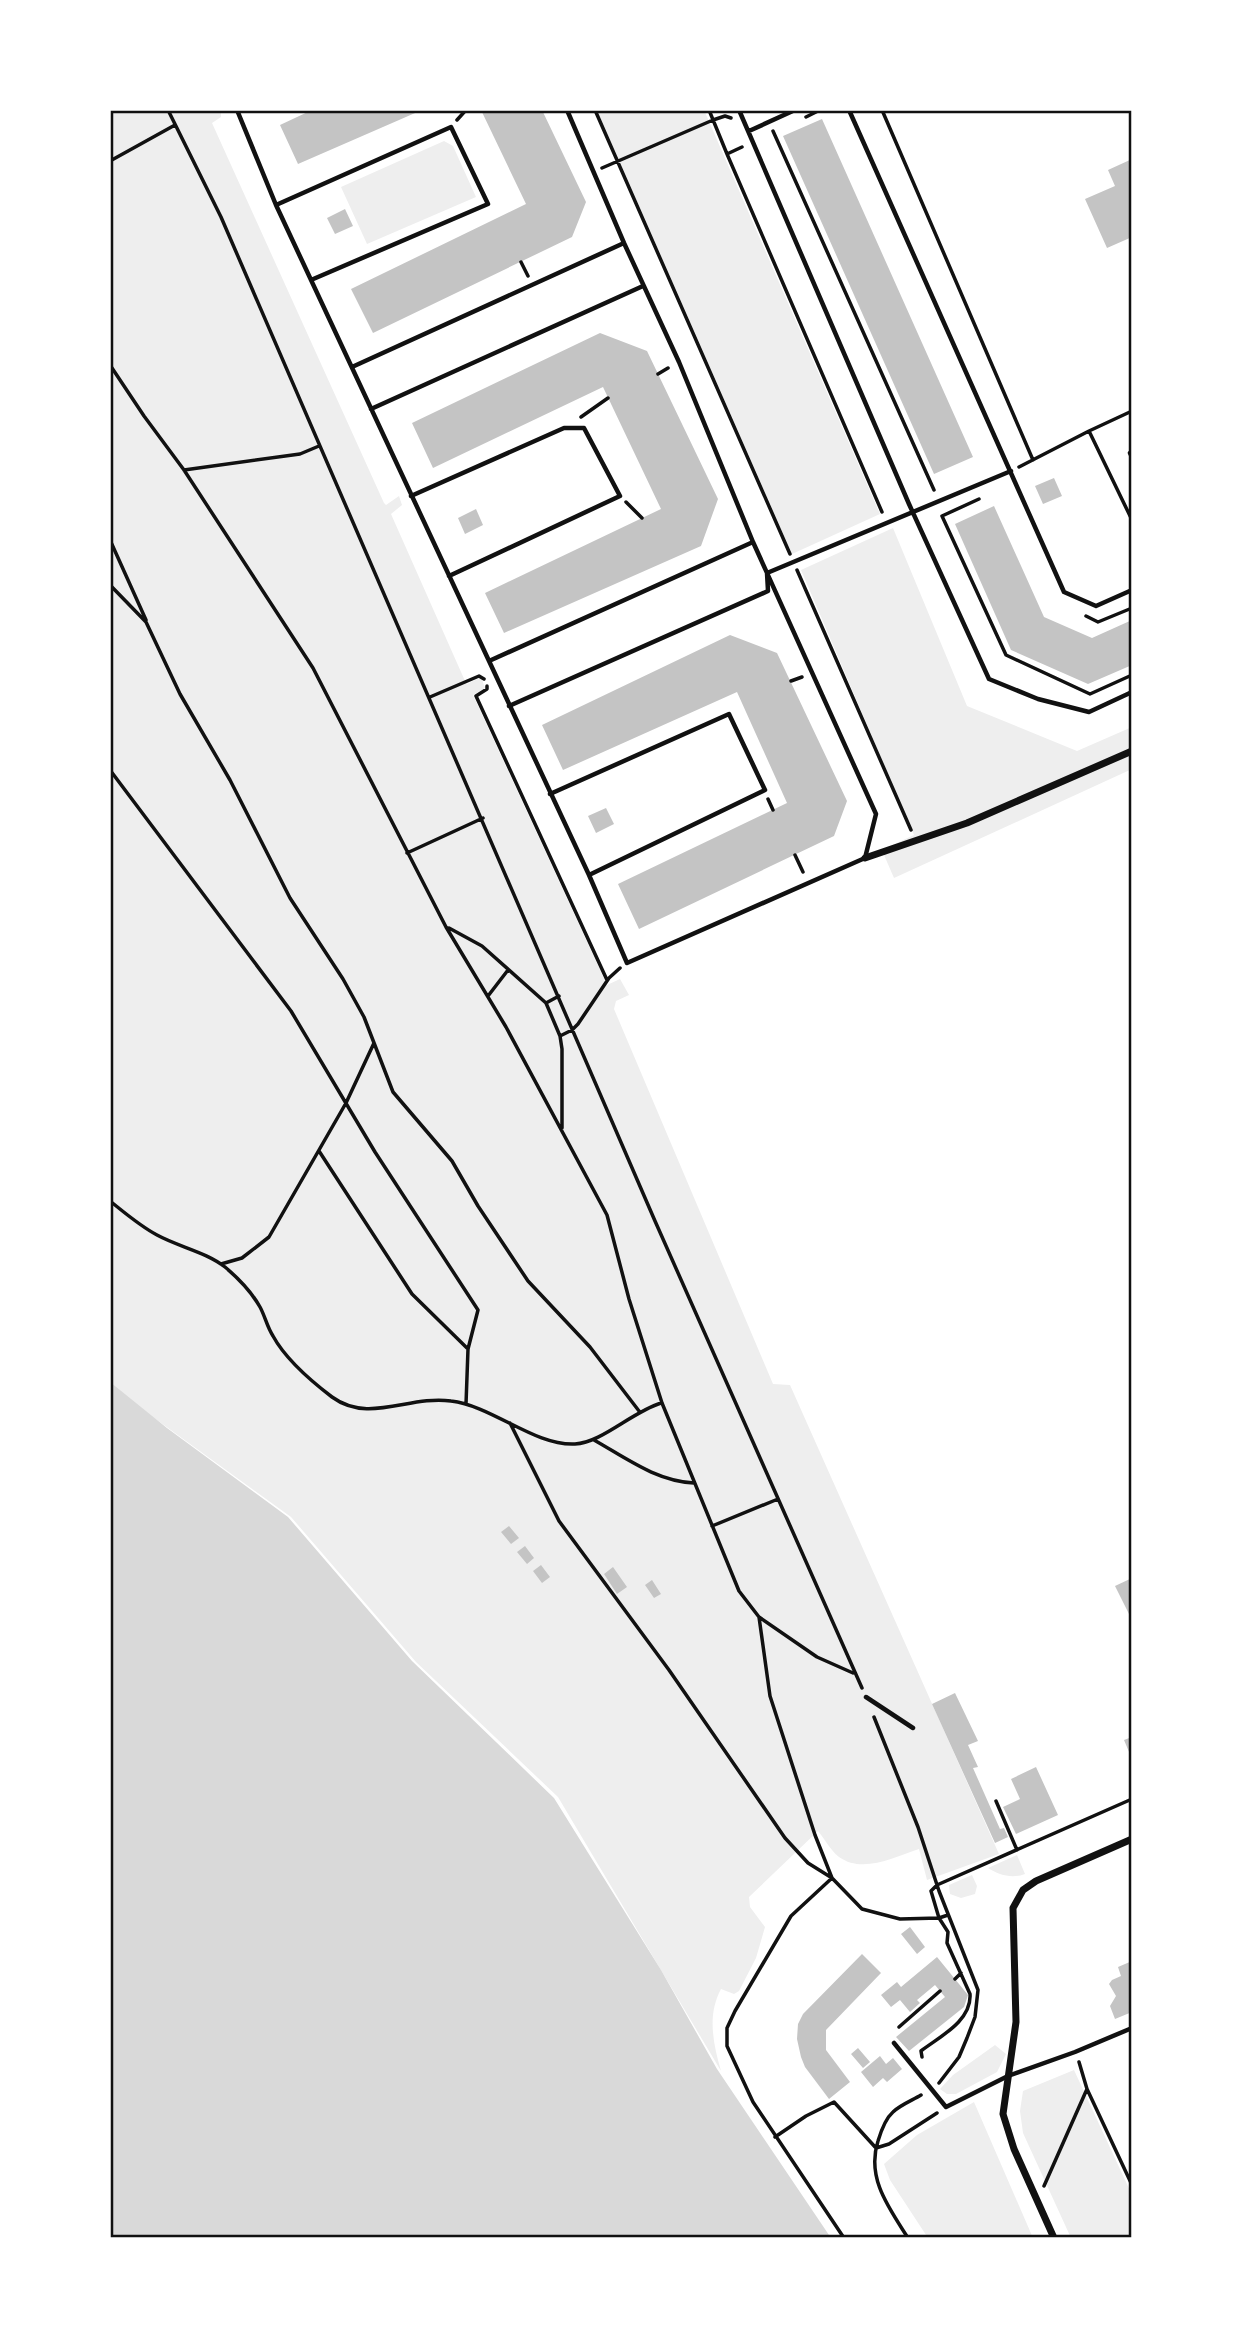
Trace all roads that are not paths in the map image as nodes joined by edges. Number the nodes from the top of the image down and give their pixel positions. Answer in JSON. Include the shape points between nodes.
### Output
{"nodes":[{"id":1,"x":566,"y":110,"type":"edge"},
{"id":2,"x":739,"y":110,"type":"edge"},
{"id":3,"x":795,"y":110,"type":"edge"},
{"id":4,"x":849,"y":110,"type":"edge"},
{"id":5,"x":239,"y":111,"type":"edge"},
{"id":6,"x":749,"y":131,"type":"junction"},
{"id":7,"x":276,"y":205,"type":"junction"},
{"id":8,"x":624,"y":243,"type":"junction"},
{"id":9,"x":310,"y":280,"type":"junction"},
{"id":10,"x":643,"y":286,"type":"junction"},
{"id":11,"x":352,"y":367,"type":"junction"},
{"id":12,"x":371,"y":409,"type":"junction"},
{"id":13,"x":1010,"y":471,"type":"junction"},
{"id":14,"x":411,"y":496,"type":"junction"},
{"id":15,"x":913,"y":512,"type":"junction"},
{"id":16,"x":752,"y":542,"type":"junction"},
{"id":17,"x":768,"y":573,"type":"junction"},
{"id":18,"x":449,"y":576,"type":"junction"},
{"id":19,"x":1132,"y":590,"type":"edge"},
{"id":20,"x":489,"y":662,"type":"junction"},
{"id":21,"x":1132,"y":692,"type":"edge"},
{"id":22,"x":509,"y":706,"type":"junction"},
{"id":23,"x":1132,"y":751,"type":"edge"},
{"id":24,"x":550,"y":794,"type":"junction"},
{"id":25,"x":865,"y":859,"type":"junction"},
{"id":26,"x":589,"y":875,"type":"junction"},
{"id":27,"x":866,"y":1697,"type":"road end"},
{"id":28,"x":913,"y":1728,"type":"dead end"},
{"id":29,"x":1132,"y":1839,"type":"edge"},
{"id":30,"x":1132,"y":2028,"type":"edge"},
{"id":31,"x":894,"y":2043,"type":"dead end"},
{"id":32,"x":1008,"y":2076,"type":"junction"},
{"id":33,"x":1054,"y":2238,"type":"edge"}],
"edges":[{"from":1,"to":8,"type":"lane"},
{"from":2,"to":6,"type":"lane"},
{"from":3,"to":6,"type":"lane"},
{"from":4,"to":13,"type":"lane"},
{"from":5,"to":7,"type":"lane"},
{"from":6,"to":15,"type":"lane"},
{"from":7,"to":9,"type":"lane"},
{"from":7,"to":9,"type":"lane","via":[[451,127],[488,204]]},
{"from":8,"to":10,"type":"lane"},
{"from":8,"to":11,"type":"lane"},
{"from":9,"to":11,"type":"lane"},
{"from":10,"to":12,"type":"lane"},
{"from":10,"to":16,"type":"lane"},
{"from":11,"to":12,"type":"lane"},
{"from":12,"to":14,"type":"lane"},
{"from":13,"to":15,"type":"lane"},
{"from":13,"to":19,"type":"lane","via":[[1064,592],[1096,606]]},
{"from":14,"to":18,"type":"lane"},
{"from":14,"to":18,"type":"lane","via":[[564,428],[584,428],[620,496]]},
{"from":15,"to":17,"type":"lane"},
{"from":15,"to":21,"type":"lane","via":[[989,679],[1038,699],[1089,712]]},
{"from":16,"to":17,"type":"lane"},
{"from":16,"to":20,"type":"lane"},
{"from":17,"to":22,"type":"lane","via":[[768,592]]},
{"from":17,"to":25,"type":"lane","via":[[876,814]]},
{"from":18,"to":20,"type":"lane"},
{"from":20,"to":22,"type":"lane"},
{"from":22,"to":24,"type":"lane"},
{"from":23,"to":25,"type":"street","via":[[967,823]]},
{"from":24,"to":26,"type":"lane"},
{"from":24,"to":26,"type":"lane","via":[[729,714],[765,790]]},
{"from":25,"to":26,"type":"lane","via":[[626,963]]},
{"from":27,"to":28,"type":"lane"},
{"from":29,"to":32,"type":"street","via":[[1036,1881],[1023,1890],[1013,1908],[1016,2022]]},
{"from":30,"to":32,"type":"lane"},
{"from":31,"to":32,"type":"lane","via":[[946,2107]]},
{"from":32,"to":33,"type":"street","via":[[1003,2114]]}]}
